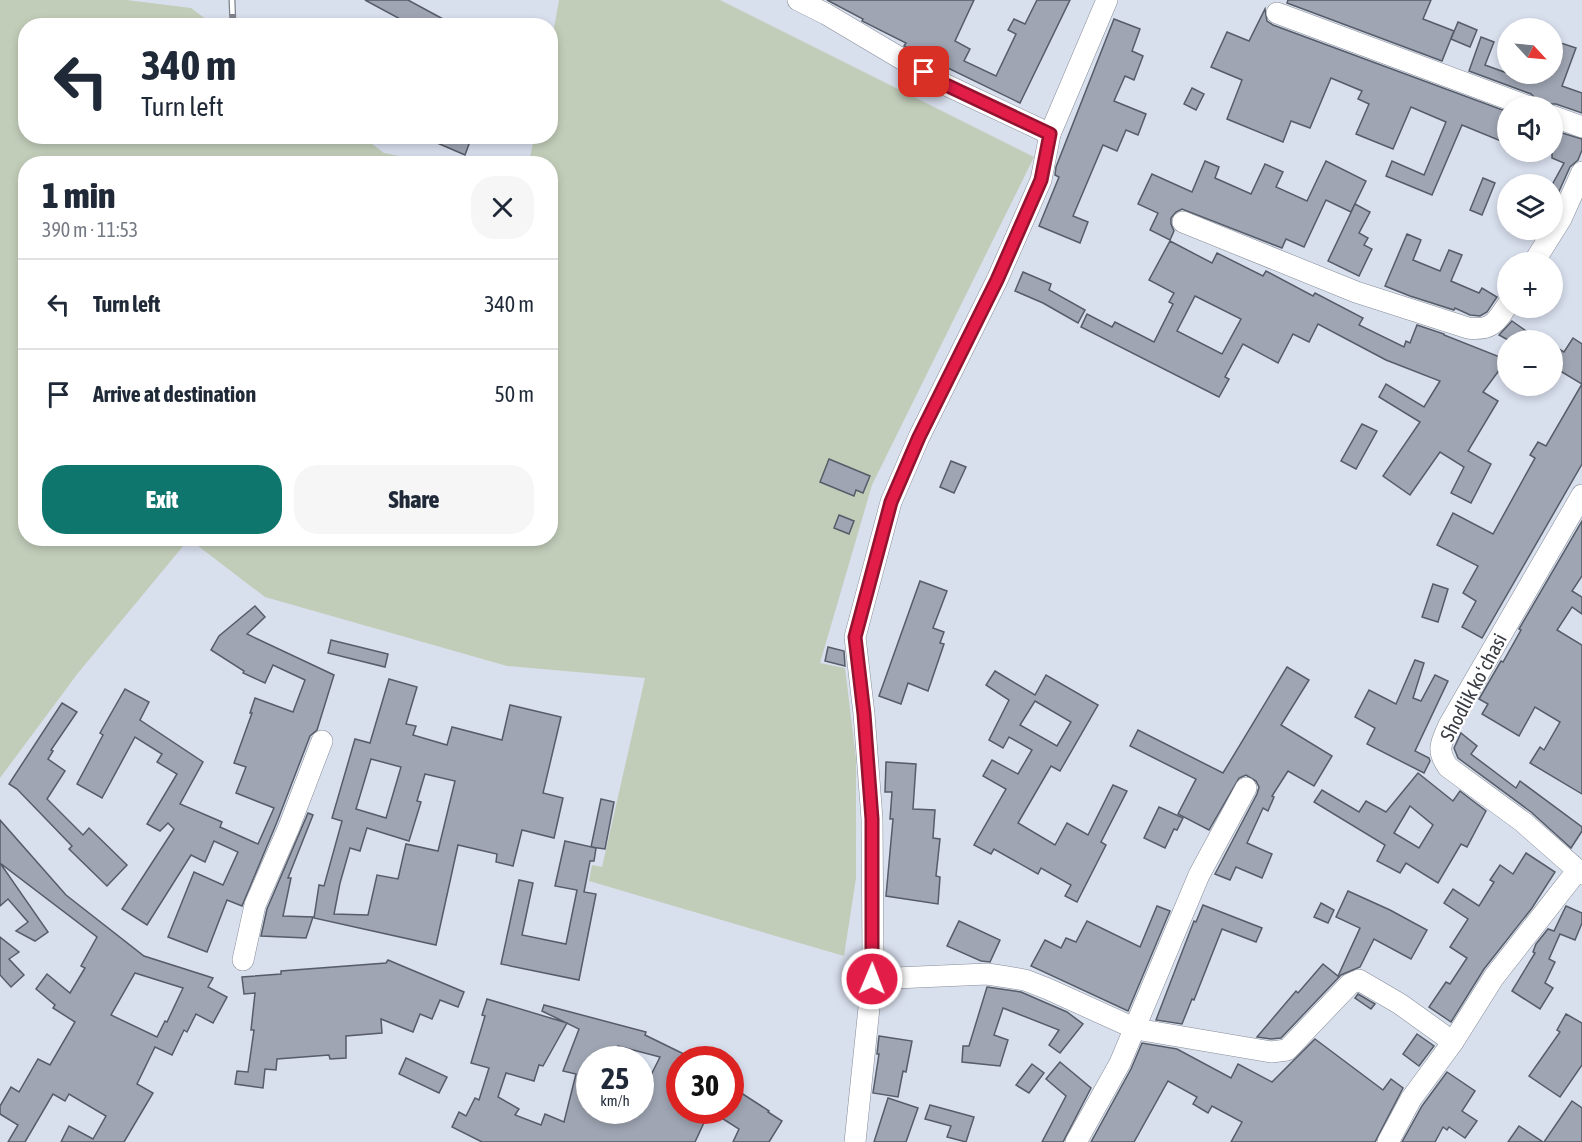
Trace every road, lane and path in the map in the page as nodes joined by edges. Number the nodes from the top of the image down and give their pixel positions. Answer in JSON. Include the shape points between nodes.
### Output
{"nodes":[{"id":1,"x":798,"y":0,"type":"edge"},
{"id":2,"x":1107,"y":0,"type":"edge"},
{"id":3,"x":1277,"y":13,"type":"dead end"},
{"id":4,"x":1500,"y":96,"type":"edge"},
{"id":5,"x":1563,"y":120,"type":"edge"},
{"id":6,"x":1582,"y":127,"type":"edge"},
{"id":7,"x":1050,"y":134,"type":"junction"},
{"id":8,"x":1582,"y":172,"type":"edge"},
{"id":9,"x":1184,"y":222,"type":"dead end"},
{"id":10,"x":1540,"y":252,"type":"edge"},
{"id":11,"x":1497,"y":318,"type":"edge"},
{"id":12,"x":1582,"y":495,"type":"edge"},
{"id":13,"x":322,"y":741,"type":"dead end"},
{"id":14,"x":1246,"y":788,"type":"dead end"},
{"id":15,"x":1580,"y":872,"type":"edge"},
{"id":16,"x":243,"y":960,"type":"dead end"},
{"id":17,"x":872,"y":979,"type":"junction"},
{"id":18,"x":1136,"y":1029,"type":"junction"},
{"id":19,"x":1453,"y":1042,"type":"junction"},
{"id":20,"x":855,"y":1142,"type":"edge"},
{"id":21,"x":1076,"y":1142,"type":"edge"},
{"id":22,"x":1388,"y":1142,"type":"edge"}],
"edges":[{"from":1,"to":7,"type":"street","via":[[944,84]]},
{"from":2,"to":7,"type":"street"},
{"from":3,"to":4,"type":"street"},
{"from":5,"to":6,"type":"street"},
{"from":7,"to":17,"type":"street","via":[[1041,180],[891,502],[855,637],[872,819]]},
{"from":8,"to":10,"type":"street","via":[[1561,219]]},
{"from":9,"to":11,"type":"street","via":[[1356,292],[1468,328],[1490,327]]},
{"from":12,"to":15,"type":"street","name":"Shodlik koʻchasi","via":[[1440,746],[1448,767],[1523,822]]},
{"from":13,"to":16,"type":"street","via":[[255,905]]},
{"from":14,"to":18,"type":"street","via":[[1199,875]]},
{"from":15,"to":19,"type":"street","name":"Shodlik koʻchasi","via":[[1494,977]]},
{"from":17,"to":18,"type":"street","via":[[987,974],[1025,980]]},
{"from":17,"to":20,"type":"street"},
{"from":18,"to":19,"type":"street","via":[[1281,1052],[1350,984],[1359,980]]},
{"from":18,"to":21,"type":"street"},
{"from":19,"to":22,"type":"street","name":"Shodlik koʻchasi","via":[[1411,1099]]}]}
